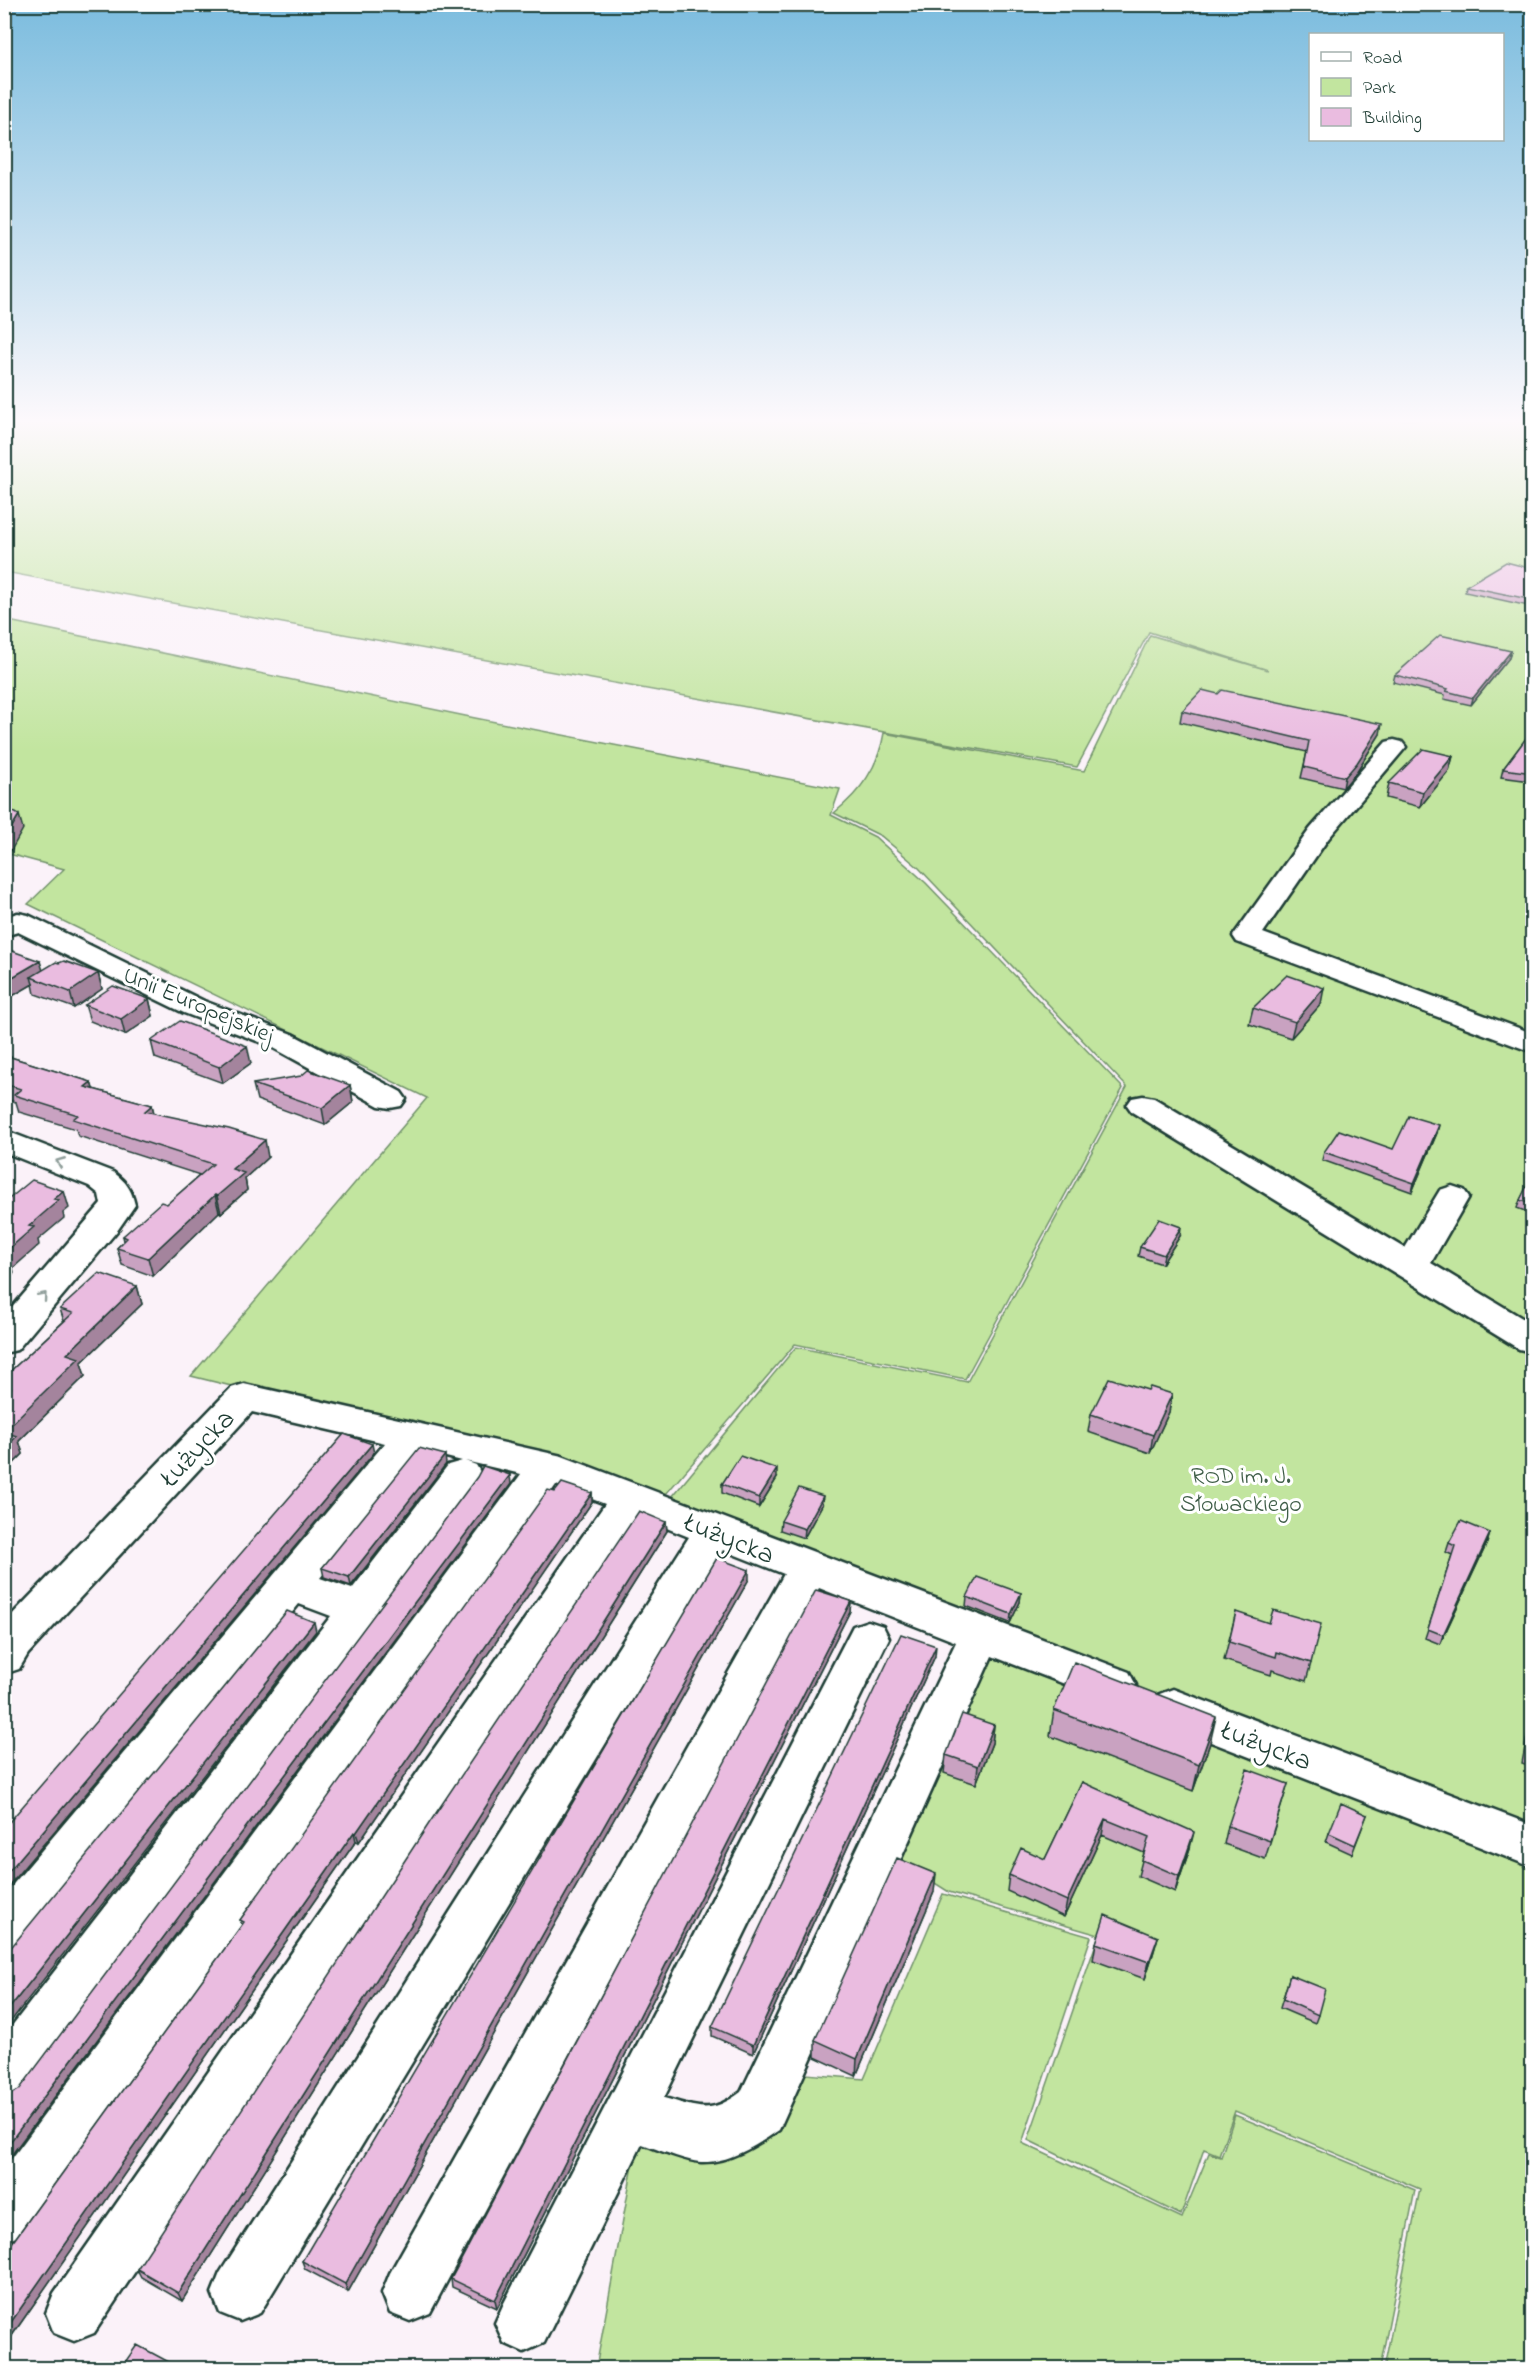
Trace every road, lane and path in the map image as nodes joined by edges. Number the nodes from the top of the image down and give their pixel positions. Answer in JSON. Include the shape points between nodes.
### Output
{"nodes":[{"id":1,"x":1394,"y":747,"type":"dead end"},
{"id":2,"x":4,"y":928,"type":"edge"},
{"id":3,"x":1533,"y":1043,"type":"edge"},
{"id":4,"x":390,"y":1099,"type":"dead end"},
{"id":5,"x":1143,"y":1105,"type":"dead end"},
{"id":6,"x":4,"y":1140,"type":"edge"},
{"id":7,"x":1452,"y":1197,"type":"dead end"},
{"id":8,"x":1411,"y":1267,"type":"junction"},
{"id":9,"x":1533,"y":1340,"type":"edge"},
{"id":10,"x":4,"y":1341,"type":"edge"},
{"id":11,"x":413,"y":1436,"type":"junction"},
{"id":12,"x":548,"y":1466,"type":"junction"},
{"id":13,"x":462,"y":1475,"type":"dead end"},
{"id":14,"x":631,"y":1497,"type":"junction"},
{"id":15,"x":714,"y":1532,"type":"junction"},
{"id":16,"x":809,"y":1568,"type":"junction"},
{"id":17,"x":290,"y":1584,"type":"junction"},
{"id":18,"x":361,"y":1609,"type":"junction"},
{"id":19,"x":981,"y":1634,"type":"junction"},
{"id":20,"x":868,"y":1638,"type":"dead end"},
{"id":21,"x":4,"y":1657,"type":"edge"},
{"id":22,"x":1533,"y":1846,"type":"edge"},
{"id":23,"x":4,"y":1932,"type":"edge"},
{"id":24,"x":4,"y":2079,"type":"edge"},
{"id":25,"x":629,"y":2114,"type":"junction"},
{"id":26,"x":4,"y":2215,"type":"edge"},
{"id":27,"x":240,"y":2293,"type":"dead end"},
{"id":28,"x":410,"y":2293,"type":"dead end"},
{"id":29,"x":74,"y":2313,"type":"dead end"},
{"id":30,"x":524,"y":2323,"type":"dead end"}],
"edges":[{"from":1,"to":3,"type":"street","via":[[1319,834],[1247,936]]},
{"from":2,"to":4,"type":"street","name":"Unii Europejskiej","via":[[18,921],[194,1007],[281,1040]]},
{"from":5,"to":8,"type":"street"},
{"from":10,"to":6,"type":"street","one_way":true,"via":[[118,1205],[115,1190],[101,1179]]},
{"from":7,"to":8,"type":"street"},
{"from":8,"to":9,"type":"street"},
{"from":11,"to":12,"type":"street","name":"Łużycka"},
{"from":11,"to":17,"type":"street"},
{"from":11,"to":21,"type":"street","name":"Łużycka","via":[[244,1397],[13,1642]]},
{"from":12,"to":14,"type":"street","name":"Łużycka"},
{"from":12,"to":26,"type":"street"},
{"from":13,"to":18,"type":"street"},
{"from":14,"to":15,"type":"street","name":"Łużycka"},
{"from":14,"to":29,"type":"street"},
{"from":15,"to":16,"type":"street","name":"Łużycka"},
{"from":15,"to":27,"type":"street"},
{"from":16,"to":19,"type":"street","name":"Łużycka"},
{"from":16,"to":28,"type":"street"},
{"from":17,"to":18,"type":"street"},
{"from":17,"to":23,"type":"street"},
{"from":18,"to":24,"type":"street"},
{"from":19,"to":22,"type":"street","name":"Łużycka"},
{"from":19,"to":25,"type":"street","via":[[760,2111],[735,2129],[701,2135]]},
{"from":20,"to":25,"type":"street"},
{"from":25,"to":30,"type":"street"}]}
